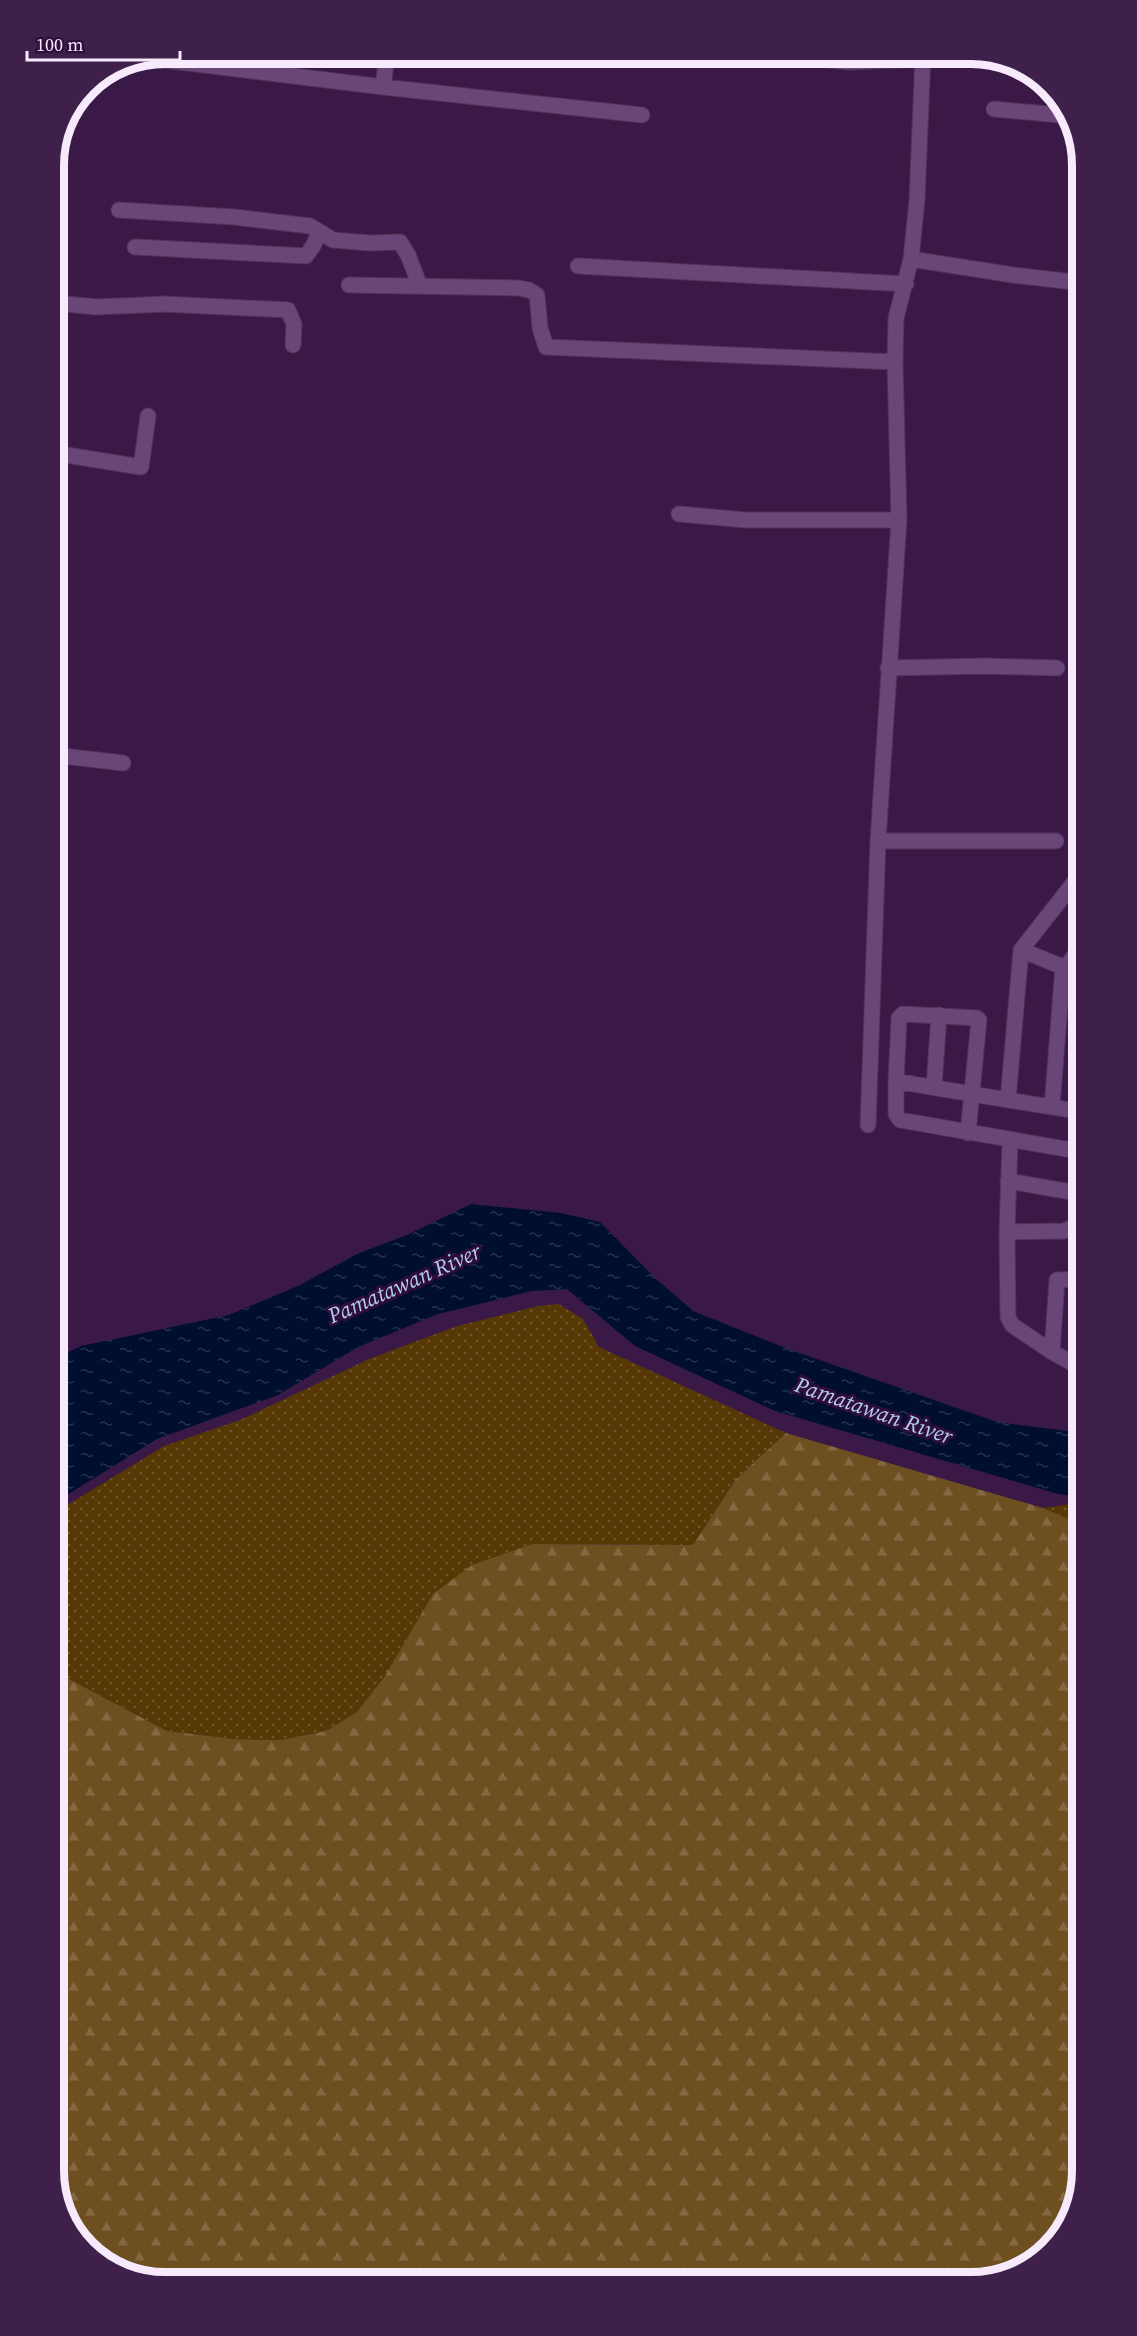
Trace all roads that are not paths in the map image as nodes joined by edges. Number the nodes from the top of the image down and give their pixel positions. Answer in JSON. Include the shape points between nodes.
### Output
{"nodes":[{"id":1,"x":196,"y":64,"type":"edge"},
{"id":2,"x":386,"y":64,"type":"edge"},
{"id":3,"x":923,"y":65,"type":"edge"},
{"id":4,"x":383,"y":87,"type":"junction"},
{"id":5,"x":994,"y":109,"type":"dead end"},
{"id":6,"x":642,"y":115,"type":"dead end"},
{"id":7,"x":1059,"y":115,"type":"edge"},
{"id":8,"x":119,"y":210,"type":"dead end"},
{"id":9,"x":319,"y":233,"type":"junction"},
{"id":10,"x":135,"y":247,"type":"dead end"},
{"id":11,"x":911,"y":259,"type":"junction"},
{"id":12,"x":578,"y":266,"type":"dead end"},
{"id":13,"x":1072,"y":282,"type":"edge"},
{"id":14,"x":906,"y":284,"type":"junction"},
{"id":15,"x":349,"y":285,"type":"dead end"},
{"id":16,"x":420,"y":286,"type":"junction"},
{"id":17,"x":65,"y":304,"type":"edge"},
{"id":18,"x":293,"y":345,"type":"dead end"},
{"id":19,"x":895,"y":362,"type":"junction"},
{"id":20,"x":148,"y":416,"type":"dead end"},
{"id":21,"x":65,"y":455,"type":"edge"},
{"id":22,"x":679,"y":514,"type":"dead end"},
{"id":23,"x":900,"y":520,"type":"junction"},
{"id":24,"x":888,"y":668,"type":"junction"},
{"id":25,"x":1057,"y":668,"type":"dead end"},
{"id":26,"x":65,"y":755,"type":"edge"},
{"id":27,"x":123,"y":763,"type":"dead end"},
{"id":28,"x":878,"y":841,"type":"junction"},
{"id":29,"x":1056,"y":841,"type":"dead end"},
{"id":30,"x":1072,"y":885,"type":"edge"},
{"id":31,"x":1021,"y":950,"type":"junction"},
{"id":32,"x":1072,"y":957,"type":"edge"},
{"id":33,"x":1064,"y":967,"type":"junction"},
{"id":34,"x":1072,"y":970,"type":"edge"},
{"id":35,"x":939,"y":1015,"type":"junction"},
{"id":36,"x":896,"y":1081,"type":"junction"},
{"id":37,"x":934,"y":1087,"type":"junction"},
{"id":38,"x":973,"y":1094,"type":"junction"},
{"id":39,"x":1008,"y":1100,"type":"junction"},
{"id":40,"x":1052,"y":1107,"type":"junction"},
{"id":41,"x":1072,"y":1110,"type":"edge"},
{"id":42,"x":868,"y":1125,"type":"dead end"},
{"id":43,"x":968,"y":1133,"type":"junction"},
{"id":44,"x":1010,"y":1141,"type":"junction"},
{"id":45,"x":1072,"y":1150,"type":"edge"},
{"id":46,"x":1008,"y":1181,"type":"junction"},
{"id":47,"x":1072,"y":1192,"type":"edge"},
{"id":48,"x":1072,"y":1227,"type":"edge"},
{"id":49,"x":1007,"y":1232,"type":"junction"},
{"id":50,"x":1072,"y":1279,"type":"edge"},
{"id":51,"x":1052,"y":1352,"type":"junction"},
{"id":52,"x":1072,"y":1363,"type":"edge"}],
"edges":[{"from":1,"to":4,"type":"street"},
{"from":2,"to":4,"type":"street"},
{"from":3,"to":11,"type":"street"},
{"from":4,"to":6,"type":"street"},
{"from":5,"to":7,"type":"street"},
{"from":8,"to":9,"type":"street","via":[[234,217],[310,226]]},
{"from":9,"to":10,"type":"street","via":[[306,256]]},
{"from":9,"to":16,"type":"street","via":[[333,240],[400,242]]},
{"from":11,"to":13,"type":"street"},
{"from":11,"to":14,"type":"street"},
{"from":12,"to":14,"type":"street"},
{"from":14,"to":19,"type":"street","via":[[896,318]]},
{"from":15,"to":16,"type":"street"},
{"from":16,"to":19,"type":"street","via":[[529,291],[537,295],[546,347]]},
{"from":17,"to":18,"type":"street","via":[[204,304],[288,310],[294,324]]},
{"from":19,"to":23,"type":"street"},
{"from":20,"to":21,"type":"street","via":[[141,467]]},
{"from":22,"to":23,"type":"street","via":[[745,520]]},
{"from":23,"to":24,"type":"street"},
{"from":24,"to":25,"type":"street"},
{"from":24,"to":28,"type":"street"},
{"from":26,"to":27,"type":"street"},
{"from":28,"to":29,"type":"street"},
{"from":28,"to":42,"type":"street"},
{"from":30,"to":31,"type":"street"},
{"from":31,"to":33,"type":"street"},
{"from":31,"to":39,"type":"street"},
{"from":32,"to":33,"type":"street"},
{"from":33,"to":34,"type":"street"},
{"from":33,"to":40,"type":"street"},
{"from":35,"to":36,"type":"street","via":[[903,1014],[899,1018]]},
{"from":35,"to":37,"type":"street"},
{"from":35,"to":38,"type":"street","via":[[979,1020]]},
{"from":36,"to":37,"type":"street"},
{"from":36,"to":43,"type":"street","via":[[896,1114],[900,1120]]},
{"from":37,"to":38,"type":"street"},
{"from":38,"to":39,"type":"street"},
{"from":38,"to":43,"type":"street"},
{"from":39,"to":40,"type":"street"},
{"from":40,"to":41,"type":"street"},
{"from":43,"to":44,"type":"street"},
{"from":44,"to":45,"type":"street"},
{"from":44,"to":46,"type":"street"},
{"from":46,"to":47,"type":"street"},
{"from":46,"to":49,"type":"street"},
{"from":48,"to":49,"type":"street","via":[[1064,1231]]},
{"from":49,"to":51,"type":"street","via":[[1008,1317],[1012,1325]]},
{"from":50,"to":51,"type":"street","via":[[1057,1280]]},
{"from":51,"to":52,"type":"street"}]}
